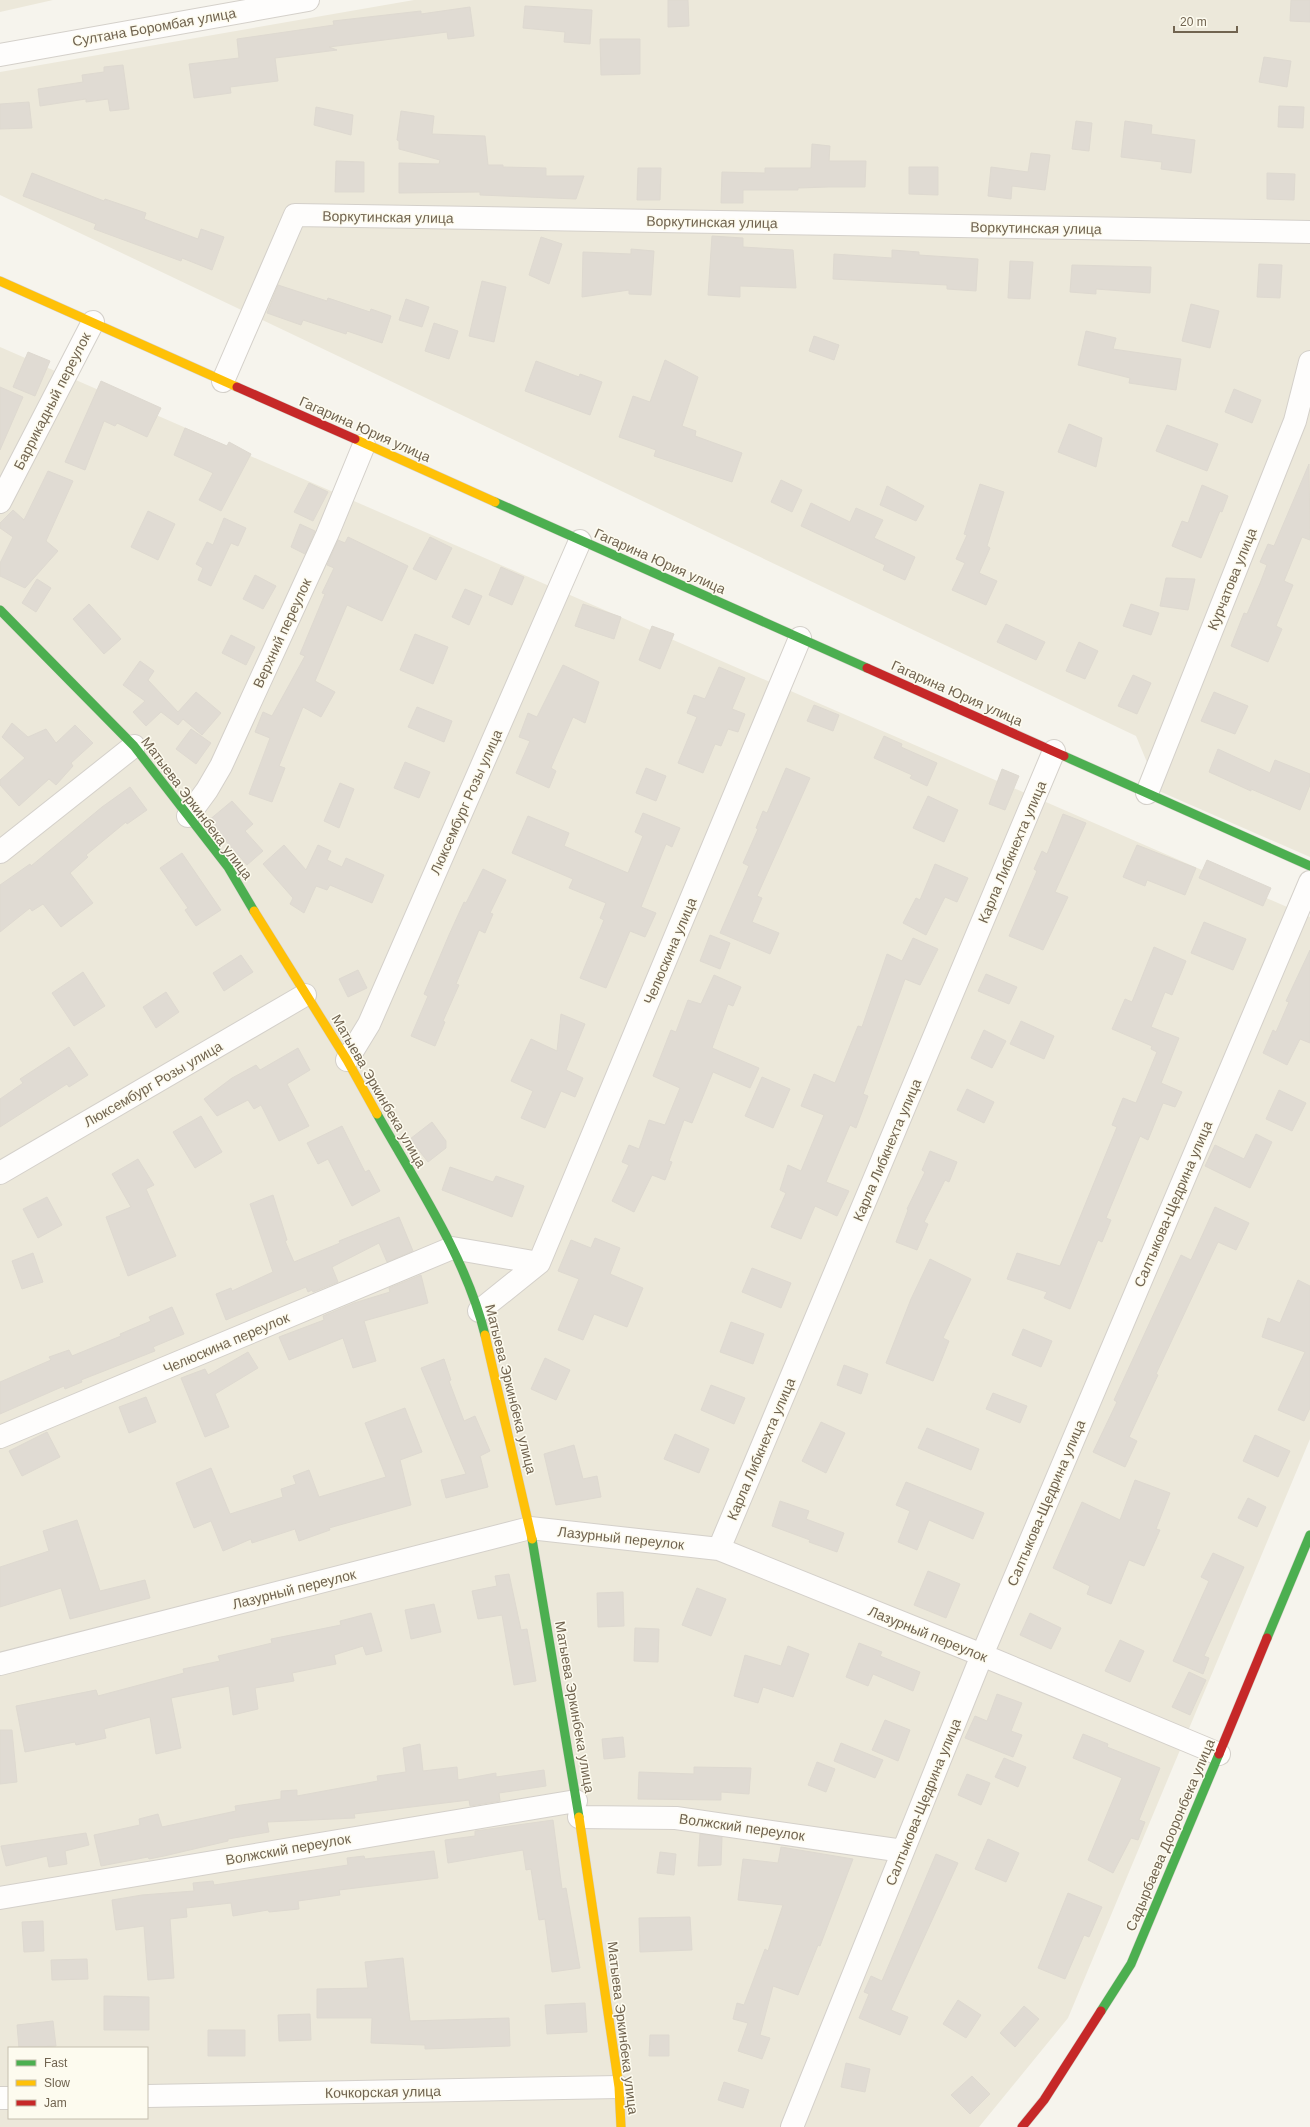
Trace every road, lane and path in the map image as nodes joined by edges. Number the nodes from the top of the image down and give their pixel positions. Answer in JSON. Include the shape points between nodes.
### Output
{"nodes":[{"id":1,"x":308,"y":0,"type":"edge"},
{"id":2,"x":0,"y":55,"type":"edge"},
{"id":3,"x":1310,"y":232,"type":"edge"},
{"id":4,"x":0,"y":281,"type":"edge"},
{"id":5,"x":93,"y":322,"type":"junction"},
{"id":6,"x":1310,"y":362,"type":"edge"},
{"id":7,"x":223,"y":381,"type":"junction"},
{"id":8,"x":364,"y":445,"type":"junction"},
{"id":9,"x":0,"y":502,"type":"edge"},
{"id":10,"x":580,"y":541,"type":"junction"},
{"id":11,"x":0,"y":610,"type":"edge"},
{"id":12,"x":800,"y":638,"type":"junction"},
{"id":13,"x":134,"y":746,"type":"junction"},
{"id":14,"x":1054,"y":751,"type":"junction"},
{"id":15,"x":1147,"y":793,"type":"junction"},
{"id":16,"x":188,"y":816,"type":"junction"},
{"id":17,"x":0,"y":852,"type":"edge"},
{"id":18,"x":1310,"y":866,"type":"edge"},
{"id":19,"x":1310,"y":882,"type":"edge"},
{"id":20,"x":305,"y":995,"type":"junction"},
{"id":21,"x":347,"y":1060,"type":"junction"},
{"id":22,"x":0,"y":1173,"type":"edge"},
{"id":23,"x":452,"y":1248,"type":"junction"},
{"id":24,"x":539,"y":1263,"type":"junction"},
{"id":25,"x":479,"y":1311,"type":"junction"},
{"id":26,"x":0,"y":1437,"type":"edge"},
{"id":27,"x":530,"y":1528,"type":"junction"},
{"id":28,"x":1310,"y":1535,"type":"edge"},
{"id":29,"x":719,"y":1550,"type":"junction"},
{"id":30,"x":982,"y":1655,"type":"junction"},
{"id":31,"x":0,"y":1664,"type":"edge"},
{"id":32,"x":1219,"y":1754,"type":"junction"},
{"id":33,"x":578,"y":1809,"type":"junction"},
{"id":34,"x":903,"y":1851,"type":"junction"},
{"id":35,"x":0,"y":1898,"type":"edge"},
{"id":36,"x":619,"y":2087,"type":"junction"},
{"id":37,"x":148,"y":2096,"type":"edge"},
{"id":38,"x":621,"y":2127,"type":"edge"},
{"id":39,"x":792,"y":2127,"type":"edge"},
{"id":40,"x":1022,"y":2127,"type":"edge"}],
"edges":[{"from":1,"to":2,"type":"street","name":"Султана Боромбая улица"},
{"from":3,"to":7,"type":"street","name":"Воркутинская улица","via":[[295,215]]},
{"from":4,"to":5,"type":"main road","name":"Гагарина Юрия улица"},
{"from":5,"to":7,"type":"main road","name":"Гагарина Юрия улица"},
{"from":5,"to":9,"type":"street","name":"Баррикадный переулок"},
{"from":6,"to":15,"type":"street","name":"Курчатова улица","via":[[1295,421]]},
{"from":7,"to":8,"type":"main road","name":"Гагарина Юрия улица"},
{"from":8,"to":10,"type":"main road","name":"Гагарина Юрия улица"},
{"from":8,"to":16,"type":"street","name":"Верхний переулок","via":[[327,536],[221,766]]},
{"from":10,"to":12,"type":"main road","name":"Гагарина Юрия улица"},
{"from":10,"to":21,"type":"street","name":"Люксембург Розы улица","via":[[369,1024]]},
{"from":11,"to":13,"type":"main road","name":"Матыева Эркинбека улица"},
{"from":12,"to":14,"type":"main road","name":"Гагарина Юрия улица"},
{"from":12,"to":24,"type":"street","name":"Челюскина улица"},
{"from":13,"to":16,"type":"main road","name":"Матыева Эркинбека улица"},
{"from":13,"to":17,"type":"street"},
{"from":14,"to":15,"type":"main road","name":"Гагарина Юрия улица"},
{"from":14,"to":29,"type":"street","name":"Карла Либкнехта улица"},
{"from":15,"to":18,"type":"main road","name":"Гагарина Юрия улица"},
{"from":16,"to":20,"type":"main road","name":"Матыева Эркинбека улица","via":[[228,867]]},
{"from":19,"to":30,"type":"street","name":"Салтыкова-Щедрина улица"},
{"from":20,"to":21,"type":"main road","name":"Матыева Эркинбека улица"},
{"from":20,"to":22,"type":"street","name":"Люксембург Розы улица"},
{"from":21,"to":23,"type":"main road","name":"Матыева Эркинбека улица"},
{"from":23,"to":24,"type":"street"},
{"from":23,"to":25,"type":"main road","name":"Матыева Эркинбека улица"},
{"from":23,"to":26,"type":"street","name":"Челюскина переулок"},
{"from":24,"to":25,"type":"street","name":"Челюскина улица"},
{"from":25,"to":27,"type":"main road","name":"Матыева Эркинбека улица"},
{"from":27,"to":29,"type":"street","name":"Лазурный переулок"},
{"from":27,"to":31,"type":"street","name":"Лазурный переулок"},
{"from":27,"to":33,"type":"main road","name":"Матыева Эркинбека улица"},
{"from":28,"to":32,"type":"main road","name":"Садырбаева Дооронбека улица"},
{"from":29,"to":30,"type":"street","name":"Лазурный переулок"},
{"from":30,"to":32,"type":"street","name":"Лазурный переулок"},
{"from":30,"to":34,"type":"street","name":"Салтыкова-Щедрина улица"},
{"from":32,"to":40,"type":"main road","name":"Садырбаева Дооронбека улица","via":[[1131,1964],[1044,2100]]},
{"from":33,"to":34,"type":"street","name":"Волжский переулок","via":[[676,1818]]},
{"from":33,"to":35,"type":"street","name":"Волжский переулок"},
{"from":33,"to":36,"type":"main road","name":"Матыева Эркинбека улица"},
{"from":34,"to":39,"type":"street","name":"Салтыкова-Щедрина улица"},
{"from":36,"to":37,"type":"street","name":"Кочкорская улица"},
{"from":36,"to":38,"type":"main road","name":"Матыева Эркинбека улица"}]}
